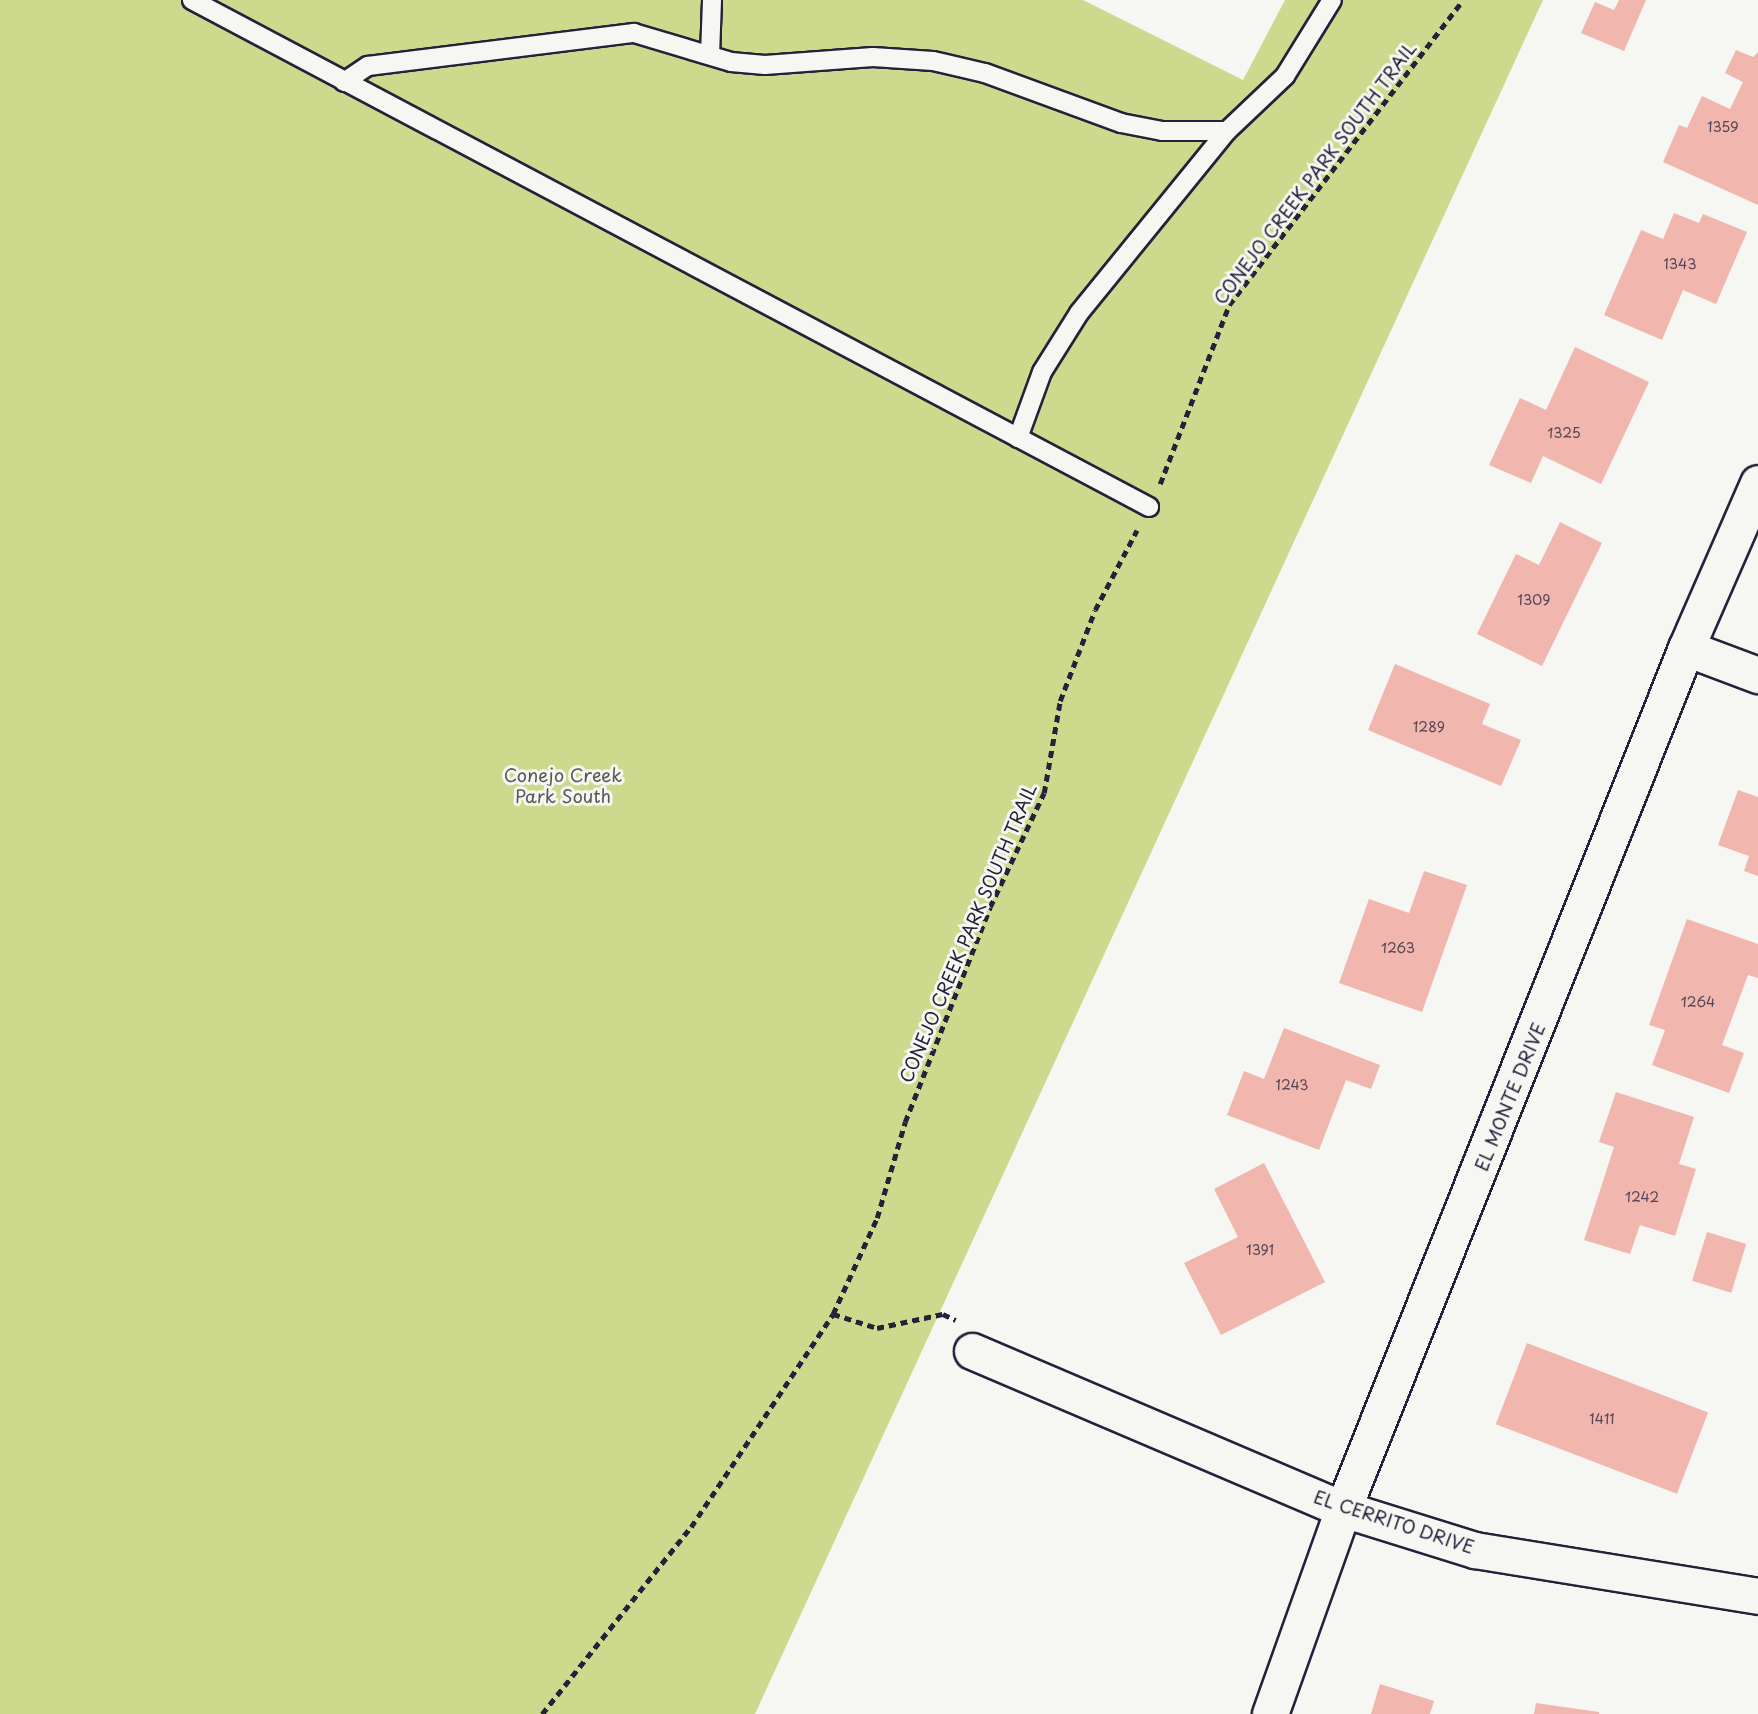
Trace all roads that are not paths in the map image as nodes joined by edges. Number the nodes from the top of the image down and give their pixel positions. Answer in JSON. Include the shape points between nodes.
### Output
{"nodes":[{"id":1,"x":192,"y":0,"type":"edge"},
{"id":2,"x":712,"y":0,"type":"edge"},
{"id":3,"x":1332,"y":0,"type":"edge"},
{"id":4,"x":710,"y":55,"type":"junction"},
{"id":5,"x":344,"y":82,"type":"junction"},
{"id":6,"x":1227,"y":131,"type":"junction"},
{"id":7,"x":1018,"y":438,"type":"junction"},
{"id":8,"x":1758,"y":483,"type":"edge"},
{"id":9,"x":1149,"y":507,"type":"road end"},
{"id":10,"x":1686,"y":648,"type":"junction"},
{"id":11,"x":1758,"y":676,"type":"edge"},
{"id":12,"x":972,"y":1351,"type":"road end"},
{"id":13,"x":1343,"y":1509,"type":"junction"},
{"id":14,"x":1758,"y":1596,"type":"edge"},
{"id":15,"x":1270,"y":1714,"type":"edge"}],
"edges":[{"from":1,"to":5,"type":"lane"},
{"from":2,"to":4,"type":"lane"},
{"from":3,"to":6,"type":"lane","via":[[1284,76]]},
{"from":4,"to":5,"type":"lane","via":[[634,33],[368,66]]},
{"from":4,"to":6,"type":"lane","via":[[765,65],[873,57],[933,61],[985,73],[1121,123],[1162,131]]},
{"from":5,"to":7,"type":"lane"},
{"from":6,"to":7,"type":"lane","via":[[1079,313],[1042,372]]},
{"from":7,"to":9,"type":"lane"},
{"from":8,"to":10,"type":"street","name":"EL MONTE DRIVE"},
{"from":10,"to":11,"type":"street"},
{"from":10,"to":13,"type":"street","name":"EL MONTE DRIVE"},
{"from":12,"to":13,"type":"street","name":"EL CERRITO DRIVE"},
{"from":13,"to":14,"type":"street","name":"EL CERRITO DRIVE","via":[[1475,1550]]},
{"from":13,"to":15,"type":"street","name":"EL MONTE DRIVE"}]}
